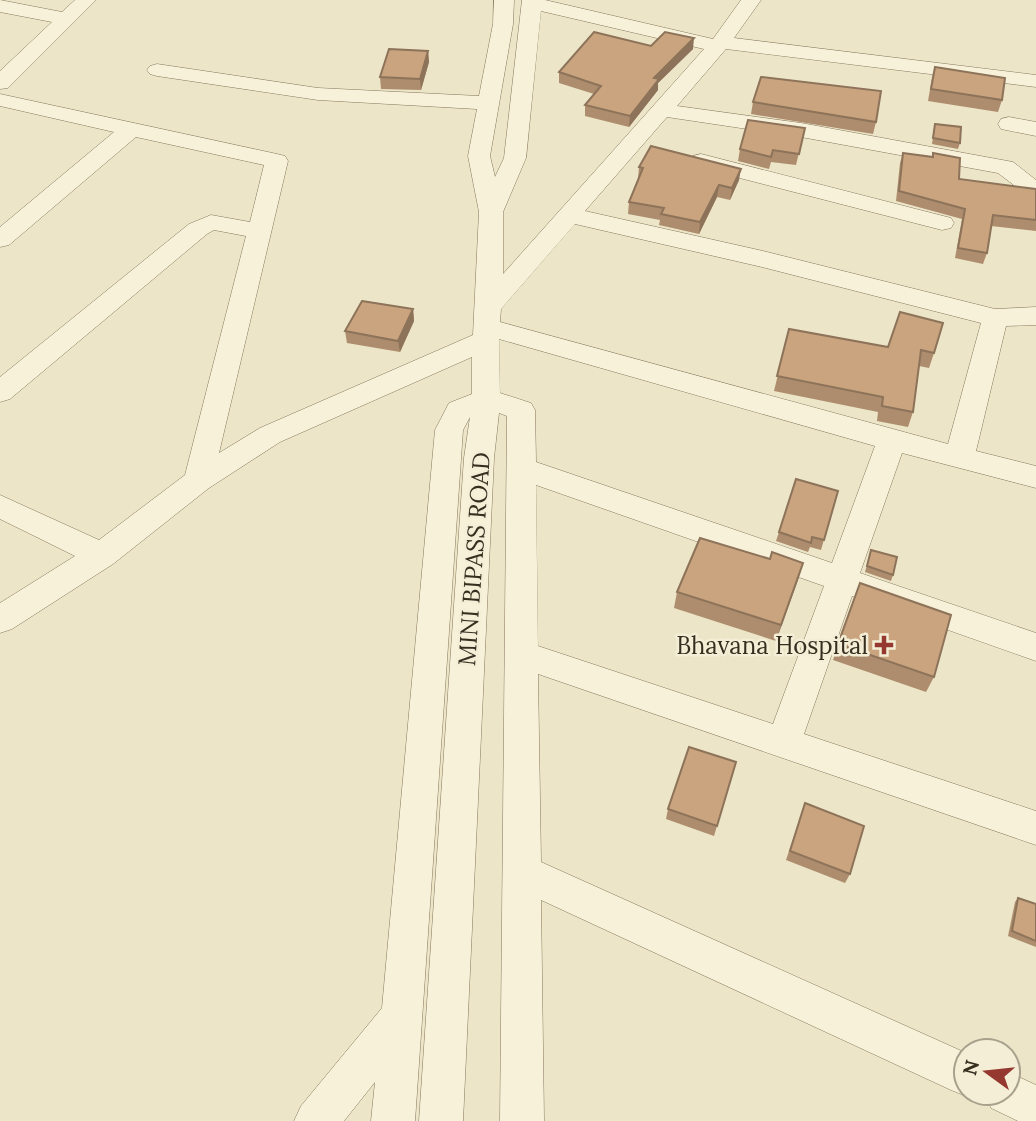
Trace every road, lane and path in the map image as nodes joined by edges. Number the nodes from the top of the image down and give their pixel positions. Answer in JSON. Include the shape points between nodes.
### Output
{"nodes":[{"id":1,"x":86,"y":0,"type":"edge"},
{"id":2,"x":504,"y":0,"type":"edge"},
{"id":3,"x":751,"y":0,"type":"edge"},
{"id":4,"x":532,"y":1,"type":"edge"},
{"id":5,"x":0,"y":6,"type":"edge"},
{"id":6,"x":66,"y":19,"type":"junction"},
{"id":7,"x":720,"y":44,"type":"junction"},
{"id":8,"x":157,"y":70,"type":"dead end"},
{"id":9,"x":1036,"y":81,"type":"edge"},
{"id":10,"x":0,"y":83,"type":"edge"},
{"id":11,"x":0,"y":100,"type":"edge"},
{"id":12,"x":489,"y":103,"type":"junction"},
{"id":13,"x":661,"y":110,"type":"junction"},
{"id":14,"x":1009,"y":124,"type":"dead end"},
{"id":15,"x":131,"y":129,"type":"junction"},
{"id":16,"x":1036,"y":129,"type":"edge"},
{"id":17,"x":632,"y":143,"type":"junction"},
{"id":18,"x":659,"y":150,"type":"edge"},
{"id":19,"x":686,"y":157,"type":"edge"},
{"id":20,"x":1036,"y":191,"type":"edge"},
{"id":21,"x":491,"y":212,"type":"junction"},
{"id":22,"x":569,"y":215,"type":"junction"},
{"id":23,"x":942,"y":223,"type":"dead end"},
{"id":24,"x":259,"y":231,"type":"junction"},
{"id":25,"x":0,"y":240,"type":"edge"},
{"id":26,"x":1036,"y":316,"type":"edge"},
{"id":27,"x":995,"y":318,"type":"junction"},
{"id":28,"x":487,"y":325,"type":"junction"},
{"id":29,"x":0,"y":392,"type":"edge"},
{"id":30,"x":486,"y":399,"type":"junction"},
{"id":31,"x":892,"y":440,"type":"junction"},
{"id":32,"x":960,"y":455,"type":"junction"},
{"id":33,"x":521,"y":468,"type":"junction"},
{"id":34,"x":1036,"y":477,"type":"edge"},
{"id":35,"x":198,"y":480,"type":"junction"},
{"id":36,"x":0,"y":506,"type":"edge"},
{"id":37,"x":102,"y":555,"type":"junction"},
{"id":38,"x":843,"y":579,"type":"junction"},
{"id":39,"x":0,"y":620,"type":"edge"},
{"id":40,"x":1036,"y":647,"type":"edge"},
{"id":41,"x":521,"y":654,"type":"junction"},
{"id":42,"x":784,"y":742,"type":"junction"},
{"id":43,"x":1036,"y":828,"type":"edge"},
{"id":44,"x":521,"y":872,"type":"junction"},
{"id":45,"x":400,"y":1018,"type":"junction"},
{"id":46,"x":952,"y":1069,"type":"edge"},
{"id":47,"x":316,"y":1121,"type":"edge"},
{"id":48,"x":393,"y":1121,"type":"edge"},
{"id":49,"x":441,"y":1121,"type":"edge"},
{"id":50,"x":522,"y":1121,"type":"edge"}],
"edges":[{"from":1,"to":6,"type":"street"},
{"from":2,"to":12,"type":"street","name":"MINI BIPASS ROAD"},
{"from":3,"to":7,"type":"street"},
{"from":4,"to":7,"type":"street"},
{"from":4,"to":21,"type":"street","via":[[515,158]]},
{"from":5,"to":6,"type":"street"},
{"from":6,"to":10,"type":"street"},
{"from":7,"to":9,"type":"street"},
{"from":7,"to":13,"type":"street"},
{"from":8,"to":12,"type":"street","via":[[318,94]]},
{"from":11,"to":15,"type":"street"},
{"from":12,"to":21,"type":"street","name":"MINI BIPASS ROAD","via":[[479,156]]},
{"from":13,"to":17,"type":"street"},
{"from":13,"to":20,"type":"street","via":[[1005,167]]},
{"from":14,"to":16,"type":"street"},
{"from":15,"to":24,"type":"street","via":[[277,161]]},
{"from":15,"to":25,"type":"street"},
{"from":17,"to":18,"type":"street"},
{"from":17,"to":22,"type":"street"},
{"from":19,"to":23,"type":"street"},
{"from":21,"to":28,"type":"street","name":"MINI BIPASS ROAD"},
{"from":22,"to":27,"type":"street"},
{"from":22,"to":28,"type":"street"},
{"from":24,"to":29,"type":"street","via":[[211,222],[198,229]]},
{"from":24,"to":35,"type":"street"},
{"from":26,"to":27,"type":"street"},
{"from":27,"to":32,"type":"street"},
{"from":28,"to":30,"type":"street","name":"MINI BIPASS ROAD"},
{"from":28,"to":31,"type":"street"},
{"from":28,"to":35,"type":"street","via":[[270,435]]},
{"from":30,"to":33,"type":"street","via":[[521,410]]},
{"from":30,"to":45,"type":"street","via":[[459,410],[449,430]]},
{"from":30,"to":49,"type":"street","name":"MINI BIPASS ROAD"},
{"from":31,"to":32,"type":"street"},
{"from":31,"to":38,"type":"street"},
{"from":32,"to":34,"type":"street"},
{"from":33,"to":38,"type":"street"},
{"from":33,"to":41,"type":"street"},
{"from":35,"to":37,"type":"street"},
{"from":36,"to":37,"type":"street"},
{"from":37,"to":39,"type":"street"},
{"from":38,"to":40,"type":"street"},
{"from":38,"to":42,"type":"street"},
{"from":41,"to":42,"type":"street"},
{"from":41,"to":44,"type":"street"},
{"from":42,"to":43,"type":"street"},
{"from":44,"to":46,"type":"street"},
{"from":44,"to":50,"type":"street"},
{"from":45,"to":47,"type":"street"},
{"from":45,"to":48,"type":"street"}]}
